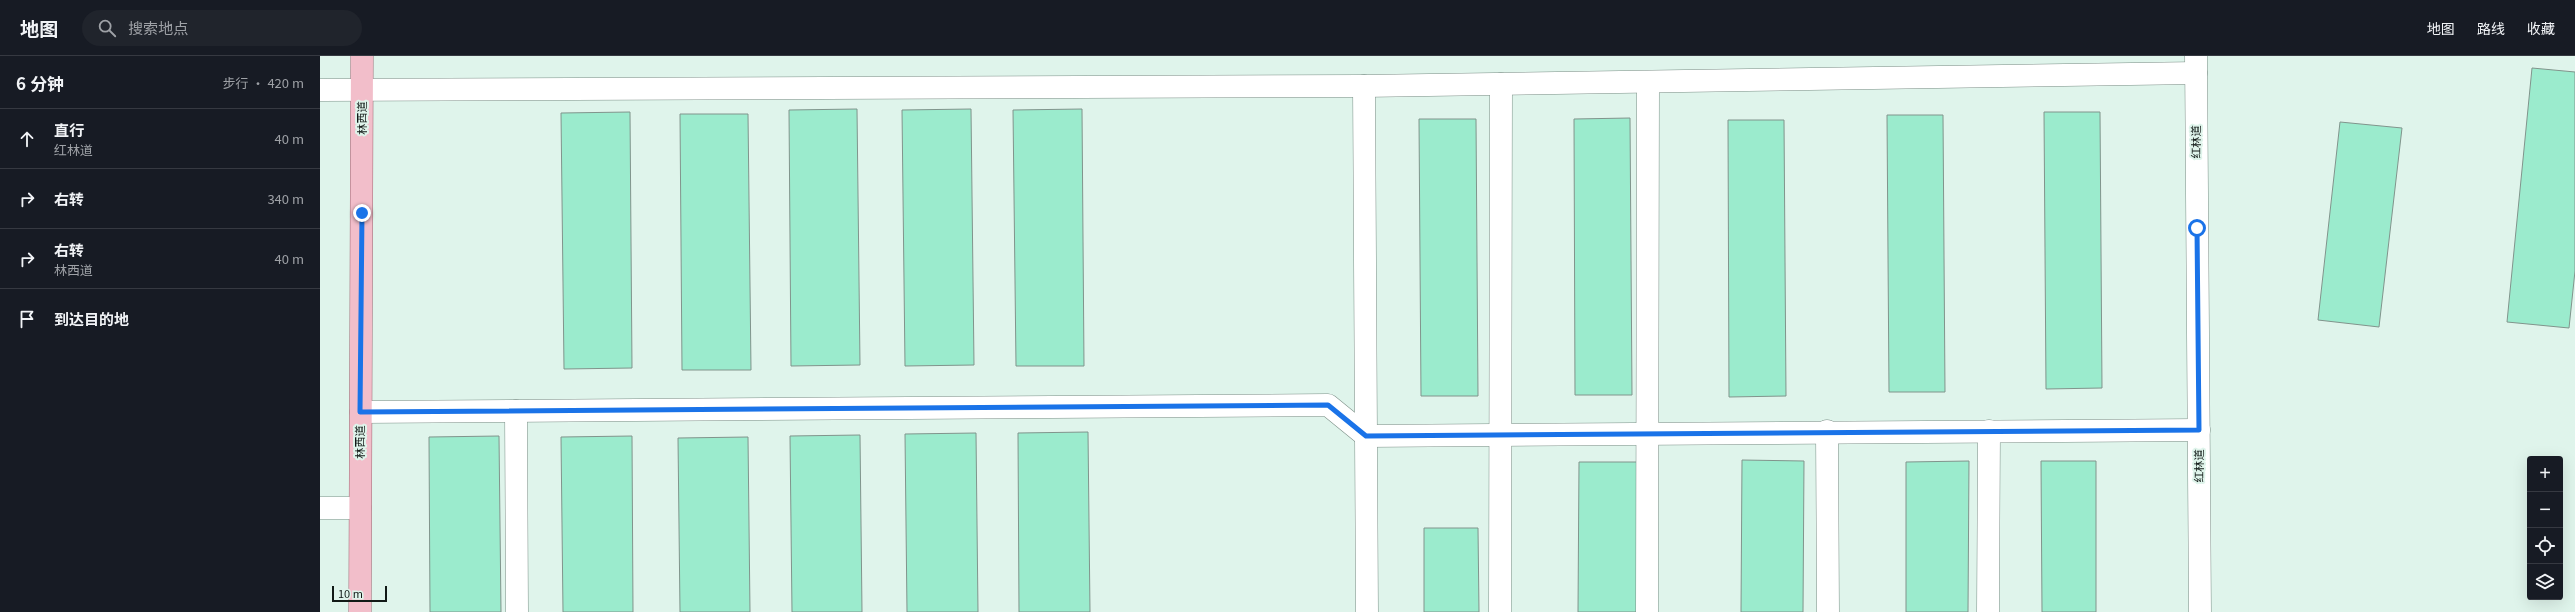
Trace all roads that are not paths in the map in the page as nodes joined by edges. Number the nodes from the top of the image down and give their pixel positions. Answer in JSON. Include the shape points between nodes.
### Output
{"nodes":[{"id":1,"x":362,"y":56,"type":"edge"},
{"id":2,"x":2196,"y":64,"type":"edge"},
{"id":3,"x":1648,"y":82,"type":"junction"},
{"id":4,"x":1501,"y":84,"type":"junction"},
{"id":5,"x":1364,"y":86,"type":"junction"},
{"id":6,"x":320,"y":90,"type":"edge"},
{"id":7,"x":362,"y":91,"type":"junction"},
{"id":8,"x":516,"y":411,"type":"junction"},
{"id":9,"x":360,"y":412,"type":"junction"},
{"id":10,"x":2199,"y":430,"type":"junction"},
{"id":11,"x":1827,"y":431,"type":"junction"},
{"id":12,"x":1989,"y":431,"type":"junction"},
{"id":13,"x":1647,"y":434,"type":"junction"},
{"id":14,"x":1499,"y":435,"type":"junction"},
{"id":15,"x":1366,"y":436,"type":"junction"},
{"id":16,"x":320,"y":508,"type":"edge"},
{"id":17,"x":360,"y":508,"type":"junction"},
{"id":18,"x":360,"y":612,"type":"edge"},
{"id":19,"x":517,"y":612,"type":"edge"},
{"id":20,"x":1367,"y":612,"type":"edge"},
{"id":21,"x":1500,"y":612,"type":"edge"},
{"id":22,"x":1647,"y":612,"type":"edge"},
{"id":23,"x":1828,"y":612,"type":"edge"},
{"id":24,"x":1988,"y":612,"type":"edge"},
{"id":25,"x":2200,"y":612,"type":"edge"}],
"edges":[{"from":1,"to":7,"type":"main road","name":"林西道"},
{"from":2,"to":3,"type":"street"},
{"from":2,"to":10,"type":"street","name":"红林道"},
{"from":3,"to":4,"type":"street"},
{"from":3,"to":13,"type":"street"},
{"from":4,"to":5,"type":"street"},
{"from":4,"to":14,"type":"street"},
{"from":5,"to":7,"type":"street"},
{"from":5,"to":15,"type":"street"},
{"from":6,"to":7,"type":"street"},
{"from":7,"to":9,"type":"main road","name":"林西道"},
{"from":8,"to":9,"type":"street"},
{"from":8,"to":15,"type":"street","via":[[1328,405]]},
{"from":8,"to":19,"type":"street"},
{"from":9,"to":17,"type":"main road","name":"林西道"},
{"from":10,"to":12,"type":"street"},
{"from":10,"to":25,"type":"street","name":"红林道"},
{"from":11,"to":12,"type":"street"},
{"from":11,"to":13,"type":"street"},
{"from":11,"to":23,"type":"street"},
{"from":12,"to":24,"type":"street"},
{"from":13,"to":14,"type":"street"},
{"from":13,"to":22,"type":"street"},
{"from":14,"to":15,"type":"street"},
{"from":14,"to":21,"type":"street"},
{"from":15,"to":20,"type":"street"},
{"from":16,"to":17,"type":"street"},
{"from":17,"to":18,"type":"main road","name":"林西道"}]}
